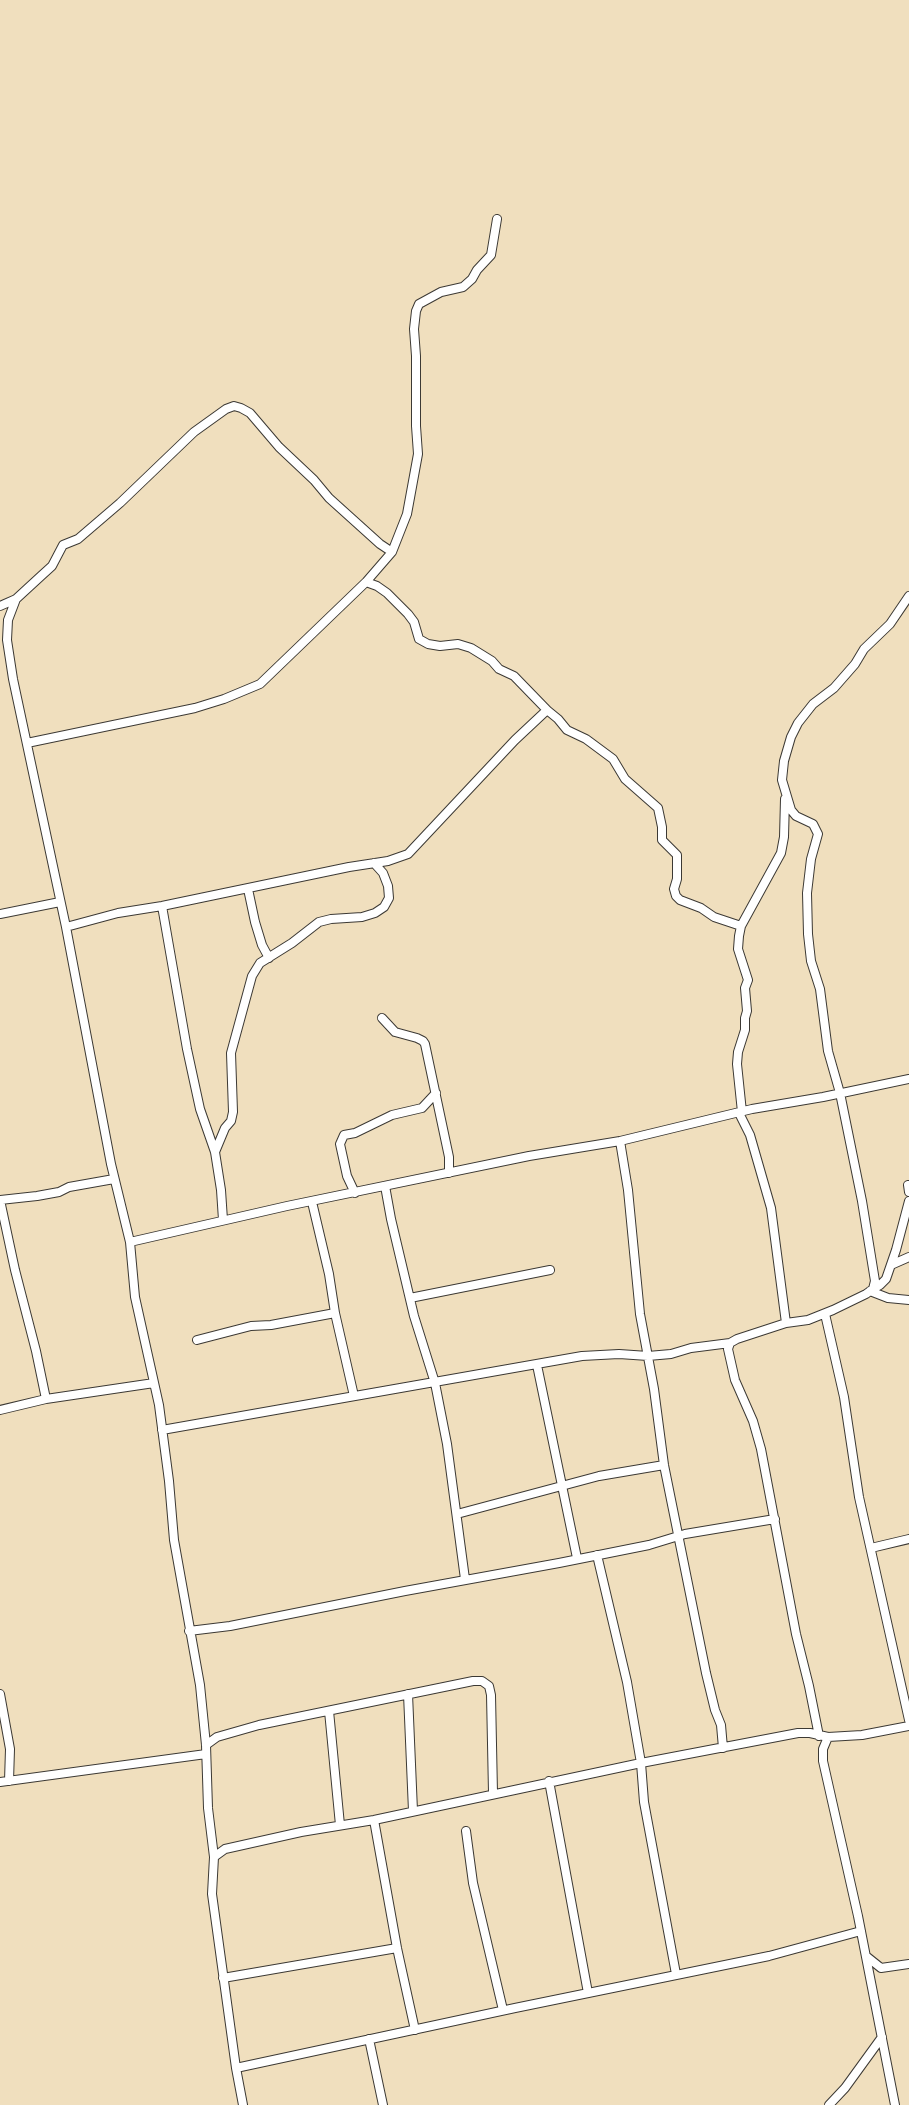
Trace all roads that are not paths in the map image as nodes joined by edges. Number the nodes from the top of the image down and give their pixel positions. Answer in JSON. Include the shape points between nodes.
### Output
{"nodes":[{"id":1,"x":497,"y":219,"type":"dead end"},
{"id":2,"x":392,"y":552,"type":"junction"},
{"id":3,"x":366,"y":582,"type":"junction"},
{"id":4,"x":909,"y":596,"type":"edge"},
{"id":5,"x":16,"y":599,"type":"junction"},
{"id":6,"x":0,"y":606,"type":"edge"},
{"id":7,"x":0,"y":629,"type":"edge"},
{"id":8,"x":7,"y":640,"type":"junction"},
{"id":9,"x":547,"y":710,"type":"junction"},
{"id":10,"x":27,"y":742,"type":"junction"},
{"id":11,"x":785,"y":795,"type":"junction"},
{"id":12,"x":374,"y":863,"type":"junction"},
{"id":13,"x":248,"y":889,"type":"junction"},
{"id":14,"x":60,"y":902,"type":"junction"},
{"id":15,"x":162,"y":906,"type":"junction"},
{"id":16,"x":0,"y":914,"type":"edge"},
{"id":17,"x":741,"y":926,"type":"junction"},
{"id":18,"x":66,"y":927,"type":"junction"},
{"id":19,"x":269,"y":958,"type":"junction"},
{"id":20,"x":382,"y":1018,"type":"dead end"},
{"id":21,"x":909,"y":1078,"type":"edge"},
{"id":22,"x":840,"y":1093,"type":"junction"},
{"id":23,"x":436,"y":1094,"type":"junction"},
{"id":24,"x":741,"y":1112,"type":"junction"},
{"id":25,"x":620,"y":1140,"type":"junction"},
{"id":26,"x":215,"y":1152,"type":"junction"},
{"id":27,"x":449,"y":1173,"type":"junction"},
{"id":28,"x":114,"y":1179,"type":"junction"},
{"id":29,"x":385,"y":1186,"type":"junction"},
{"id":30,"x":355,"y":1193,"type":"junction"},
{"id":31,"x":0,"y":1200,"type":"edge"},
{"id":32,"x":909,"y":1201,"type":"edge"},
{"id":33,"x":312,"y":1202,"type":"junction"},
{"id":34,"x":223,"y":1220,"type":"junction"},
{"id":35,"x":130,"y":1242,"type":"junction"},
{"id":36,"x":909,"y":1257,"type":"edge"},
{"id":37,"x":891,"y":1265,"type":"junction"},
{"id":38,"x":550,"y":1270,"type":"dead end"},
{"id":39,"x":871,"y":1290,"type":"junction"},
{"id":40,"x":410,"y":1298,"type":"junction"},
{"id":41,"x":909,"y":1300,"type":"edge"},
{"id":42,"x":335,"y":1313,"type":"junction"},
{"id":43,"x":825,"y":1314,"type":"junction"},
{"id":44,"x":786,"y":1323,"type":"junction"},
{"id":45,"x":196,"y":1340,"type":"dead end"},
{"id":46,"x":730,"y":1343,"type":"junction"},
{"id":47,"x":648,"y":1356,"type":"junction"},
{"id":48,"x":537,"y":1365,"type":"junction"},
{"id":49,"x":154,"y":1383,"type":"junction"},
{"id":50,"x":435,"y":1383,"type":"junction"},
{"id":51,"x":354,"y":1396,"type":"junction"},
{"id":52,"x":46,"y":1399,"type":"junction"},
{"id":53,"x":0,"y":1410,"type":"edge"},
{"id":54,"x":162,"y":1430,"type":"junction"},
{"id":55,"x":664,"y":1466,"type":"junction"},
{"id":56,"x":563,"y":1486,"type":"junction"},
{"id":57,"x":457,"y":1514,"type":"junction"},
{"id":58,"x":775,"y":1519,"type":"junction"},
{"id":59,"x":678,"y":1536,"type":"junction"},
{"id":60,"x":909,"y":1539,"type":"edge"},
{"id":61,"x":871,"y":1548,"type":"junction"},
{"id":62,"x":597,"y":1555,"type":"junction"},
{"id":63,"x":577,"y":1558,"type":"junction"},
{"id":64,"x":465,"y":1579,"type":"junction"},
{"id":65,"x":189,"y":1632,"type":"junction"},
{"id":66,"x":0,"y":1694,"type":"edge"},
{"id":67,"x":408,"y":1694,"type":"junction"},
{"id":68,"x":329,"y":1711,"type":"junction"},
{"id":69,"x":909,"y":1720,"type":"edge"},
{"id":70,"x":909,"y":1726,"type":"edge"},
{"id":71,"x":819,"y":1736,"type":"junction"},
{"id":72,"x":828,"y":1737,"type":"junction"},
{"id":73,"x":206,"y":1745,"type":"junction"},
{"id":74,"x":723,"y":1748,"type":"junction"},
{"id":75,"x":206,"y":1755,"type":"junction"},
{"id":76,"x":641,"y":1763,"type":"junction"},
{"id":77,"x":9,"y":1781,"type":"junction"},
{"id":78,"x":549,"y":1781,"type":"junction"},
{"id":79,"x":0,"y":1782,"type":"edge"},
{"id":80,"x":493,"y":1793,"type":"junction"},
{"id":81,"x":413,"y":1811,"type":"junction"},
{"id":82,"x":374,"y":1820,"type":"junction"},
{"id":83,"x":340,"y":1825,"type":"junction"},
{"id":84,"x":466,"y":1831,"type":"dead end"},
{"id":85,"x":214,"y":1857,"type":"junction"},
{"id":86,"x":861,"y":1931,"type":"junction"},
{"id":87,"x":397,"y":1948,"type":"junction"},
{"id":88,"x":865,"y":1955,"type":"junction"},
{"id":89,"x":909,"y":1964,"type":"edge"},
{"id":90,"x":676,"y":1974,"type":"junction"},
{"id":91,"x":224,"y":1978,"type":"junction"},
{"id":92,"x":588,"y":1993,"type":"junction"},
{"id":93,"x":503,"y":2010,"type":"junction"},
{"id":94,"x":415,"y":2030,"type":"junction"},
{"id":95,"x":882,"y":2037,"type":"junction"},
{"id":96,"x":369,"y":2039,"type":"junction"},
{"id":97,"x":236,"y":2068,"type":"junction"},
{"id":98,"x":243,"y":2105,"type":"edge"},
{"id":99,"x":383,"y":2105,"type":"edge"},
{"id":100,"x":829,"y":2105,"type":"edge"},
{"id":101,"x":895,"y":2105,"type":"edge"}],
"edges":[{"from":1,"to":2,"type":"street","via":[[491,255],[472,279],[463,287],[441,292],[419,304],[416,311],[418,454],[407,514]]},
{"from":2,"to":3,"type":"street"},
{"from":2,"to":5,"type":"street","via":[[329,498],[250,413],[234,406],[194,432],[120,503],[78,539],[63,545],[52,566]]},
{"from":3,"to":9,"type":"street","via":[[387,593],[408,614],[419,639],[428,644],[471,648],[514,676]]},
{"from":3,"to":10,"type":"street","via":[[283,664],[260,684],[241,693],[195,708]]},
{"from":4,"to":11,"type":"street","via":[[890,624],[798,723],[784,761]]},
{"from":5,"to":6,"type":"street"},
{"from":5,"to":8,"type":"street","via":[[8,620]]},
{"from":7,"to":8,"type":"street"},
{"from":8,"to":10,"type":"street"},
{"from":9,"to":12,"type":"street","via":[[408,854]]},
{"from":9,"to":17,"type":"street","via":[[567,730],[613,759],[626,779],[658,808],[662,840],[677,855],[676,896],[714,917]]},
{"from":10,"to":14,"type":"street"},
{"from":11,"to":17,"type":"street","via":[[782,853]]},
{"from":11,"to":22,"type":"street","via":[[796,816],[813,824],[818,834],[807,894],[808,933],[828,1051]]},
{"from":12,"to":13,"type":"street"},
{"from":12,"to":19,"type":"street","via":[[388,886],[389,898],[384,907],[363,917],[319,922]]},
{"from":13,"to":15,"type":"street"},
{"from":13,"to":19,"type":"street"},
{"from":14,"to":16,"type":"street"},
{"from":14,"to":18,"type":"street"},
{"from":15,"to":18,"type":"street"},
{"from":15,"to":26,"type":"street","via":[[187,1049],[200,1109]]},
{"from":17,"to":24,"type":"street","via":[[738,950],[748,980],[745,1030],[738,1052]]},
{"from":18,"to":28,"type":"street"},
{"from":19,"to":26,"type":"street","via":[[260,963],[252,976],[242,1010],[231,1053],[231,1121]]},
{"from":20,"to":23,"type":"street","via":[[394,1032],[423,1041]]},
{"from":21,"to":22,"type":"street"},
{"from":22,"to":24,"type":"street"},
{"from":22,"to":39,"type":"street","via":[[875,1275]]},
{"from":23,"to":27,"type":"street"},
{"from":23,"to":30,"type":"street","via":[[422,1108],[392,1115],[344,1135],[340,1144]]},
{"from":24,"to":25,"type":"street"},
{"from":24,"to":44,"type":"street","via":[[771,1208]]},
{"from":25,"to":27,"type":"street"},
{"from":25,"to":47,"type":"street"},
{"from":26,"to":34,"type":"street"},
{"from":27,"to":29,"type":"street"},
{"from":28,"to":31,"type":"street"},
{"from":28,"to":35,"type":"street"},
{"from":29,"to":30,"type":"street"},
{"from":29,"to":40,"type":"street"},
{"from":30,"to":33,"type":"street"},
{"from":31,"to":52,"type":"street"},
{"from":32,"to":37,"type":"street"},
{"from":33,"to":34,"type":"street"},
{"from":33,"to":42,"type":"street"},
{"from":34,"to":35,"type":"street"},
{"from":35,"to":49,"type":"street","via":[[135,1297]]},
{"from":36,"to":37,"type":"street"},
{"from":37,"to":39,"type":"street","via":[[886,1279]]},
{"from":38,"to":40,"type":"street"},
{"from":39,"to":41,"type":"street","via":[[888,1298]]},
{"from":39,"to":43,"type":"street"},
{"from":40,"to":50,"type":"street"},
{"from":42,"to":45,"type":"street","via":[[251,1326]]},
{"from":42,"to":51,"type":"street"},
{"from":43,"to":44,"type":"street"},
{"from":43,"to":61,"type":"street"},
{"from":44,"to":46,"type":"street"},
{"from":46,"to":47,"type":"street"},
{"from":46,"to":58,"type":"street","via":[[728,1357],[753,1421]]},
{"from":47,"to":48,"type":"street","via":[[582,1356]]},
{"from":47,"to":55,"type":"street"},
{"from":48,"to":50,"type":"street"},
{"from":48,"to":56,"type":"street"},
{"from":49,"to":52,"type":"street"},
{"from":49,"to":54,"type":"street"},
{"from":50,"to":51,"type":"street"},
{"from":50,"to":57,"type":"street"},
{"from":51,"to":54,"type":"street"},
{"from":52,"to":53,"type":"street"},
{"from":54,"to":65,"type":"street"},
{"from":55,"to":56,"type":"street"},
{"from":55,"to":59,"type":"street"},
{"from":56,"to":57,"type":"street"},
{"from":56,"to":63,"type":"street"},
{"from":57,"to":64,"type":"street"},
{"from":58,"to":59,"type":"street"},
{"from":58,"to":71,"type":"street"},
{"from":59,"to":62,"type":"street"},
{"from":59,"to":74,"type":"street"},
{"from":60,"to":61,"type":"street"},
{"from":61,"to":69,"type":"street"},
{"from":62,"to":63,"type":"street"},
{"from":62,"to":76,"type":"street","via":[[627,1682]]},
{"from":63,"to":64,"type":"street"},
{"from":64,"to":65,"type":"street"},
{"from":65,"to":73,"type":"street"},
{"from":66,"to":77,"type":"street","via":[[10,1749]]},
{"from":67,"to":68,"type":"street"},
{"from":67,"to":80,"type":"street","via":[[473,1681],[489,1686]]},
{"from":67,"to":81,"type":"street"},
{"from":68,"to":73,"type":"street","via":[[259,1725],[217,1737]]},
{"from":68,"to":83,"type":"street"},
{"from":70,"to":72,"type":"street"},
{"from":71,"to":72,"type":"street"},
{"from":71,"to":74,"type":"street","via":[[798,1733]]},
{"from":72,"to":86,"type":"street","via":[[823,1761]]},
{"from":73,"to":75,"type":"street"},
{"from":74,"to":76,"type":"street"},
{"from":75,"to":77,"type":"street"},
{"from":75,"to":85,"type":"street"},
{"from":76,"to":78,"type":"street"},
{"from":76,"to":90,"type":"street","via":[[644,1802]]},
{"from":77,"to":79,"type":"street"},
{"from":78,"to":80,"type":"street"},
{"from":78,"to":92,"type":"street"},
{"from":80,"to":81,"type":"street"},
{"from":81,"to":82,"type":"street"},
{"from":82,"to":83,"type":"street"},
{"from":82,"to":87,"type":"street"},
{"from":83,"to":85,"type":"street","via":[[225,1849]]},
{"from":84,"to":93,"type":"street","via":[[473,1883]]},
{"from":85,"to":91,"type":"street","via":[[212,1894]]},
{"from":86,"to":88,"type":"street"},
{"from":86,"to":90,"type":"street","via":[[769,1956]]},
{"from":87,"to":91,"type":"street"},
{"from":87,"to":94,"type":"street"},
{"from":88,"to":89,"type":"street","via":[[881,1968]]},
{"from":88,"to":95,"type":"street"},
{"from":90,"to":92,"type":"street"},
{"from":91,"to":97,"type":"street"},
{"from":92,"to":93,"type":"street"},
{"from":93,"to":94,"type":"street"},
{"from":94,"to":96,"type":"street"},
{"from":95,"to":100,"type":"street"},
{"from":95,"to":101,"type":"street"},
{"from":96,"to":97,"type":"street"},
{"from":96,"to":99,"type":"street"},
{"from":97,"to":98,"type":"street"}]}
